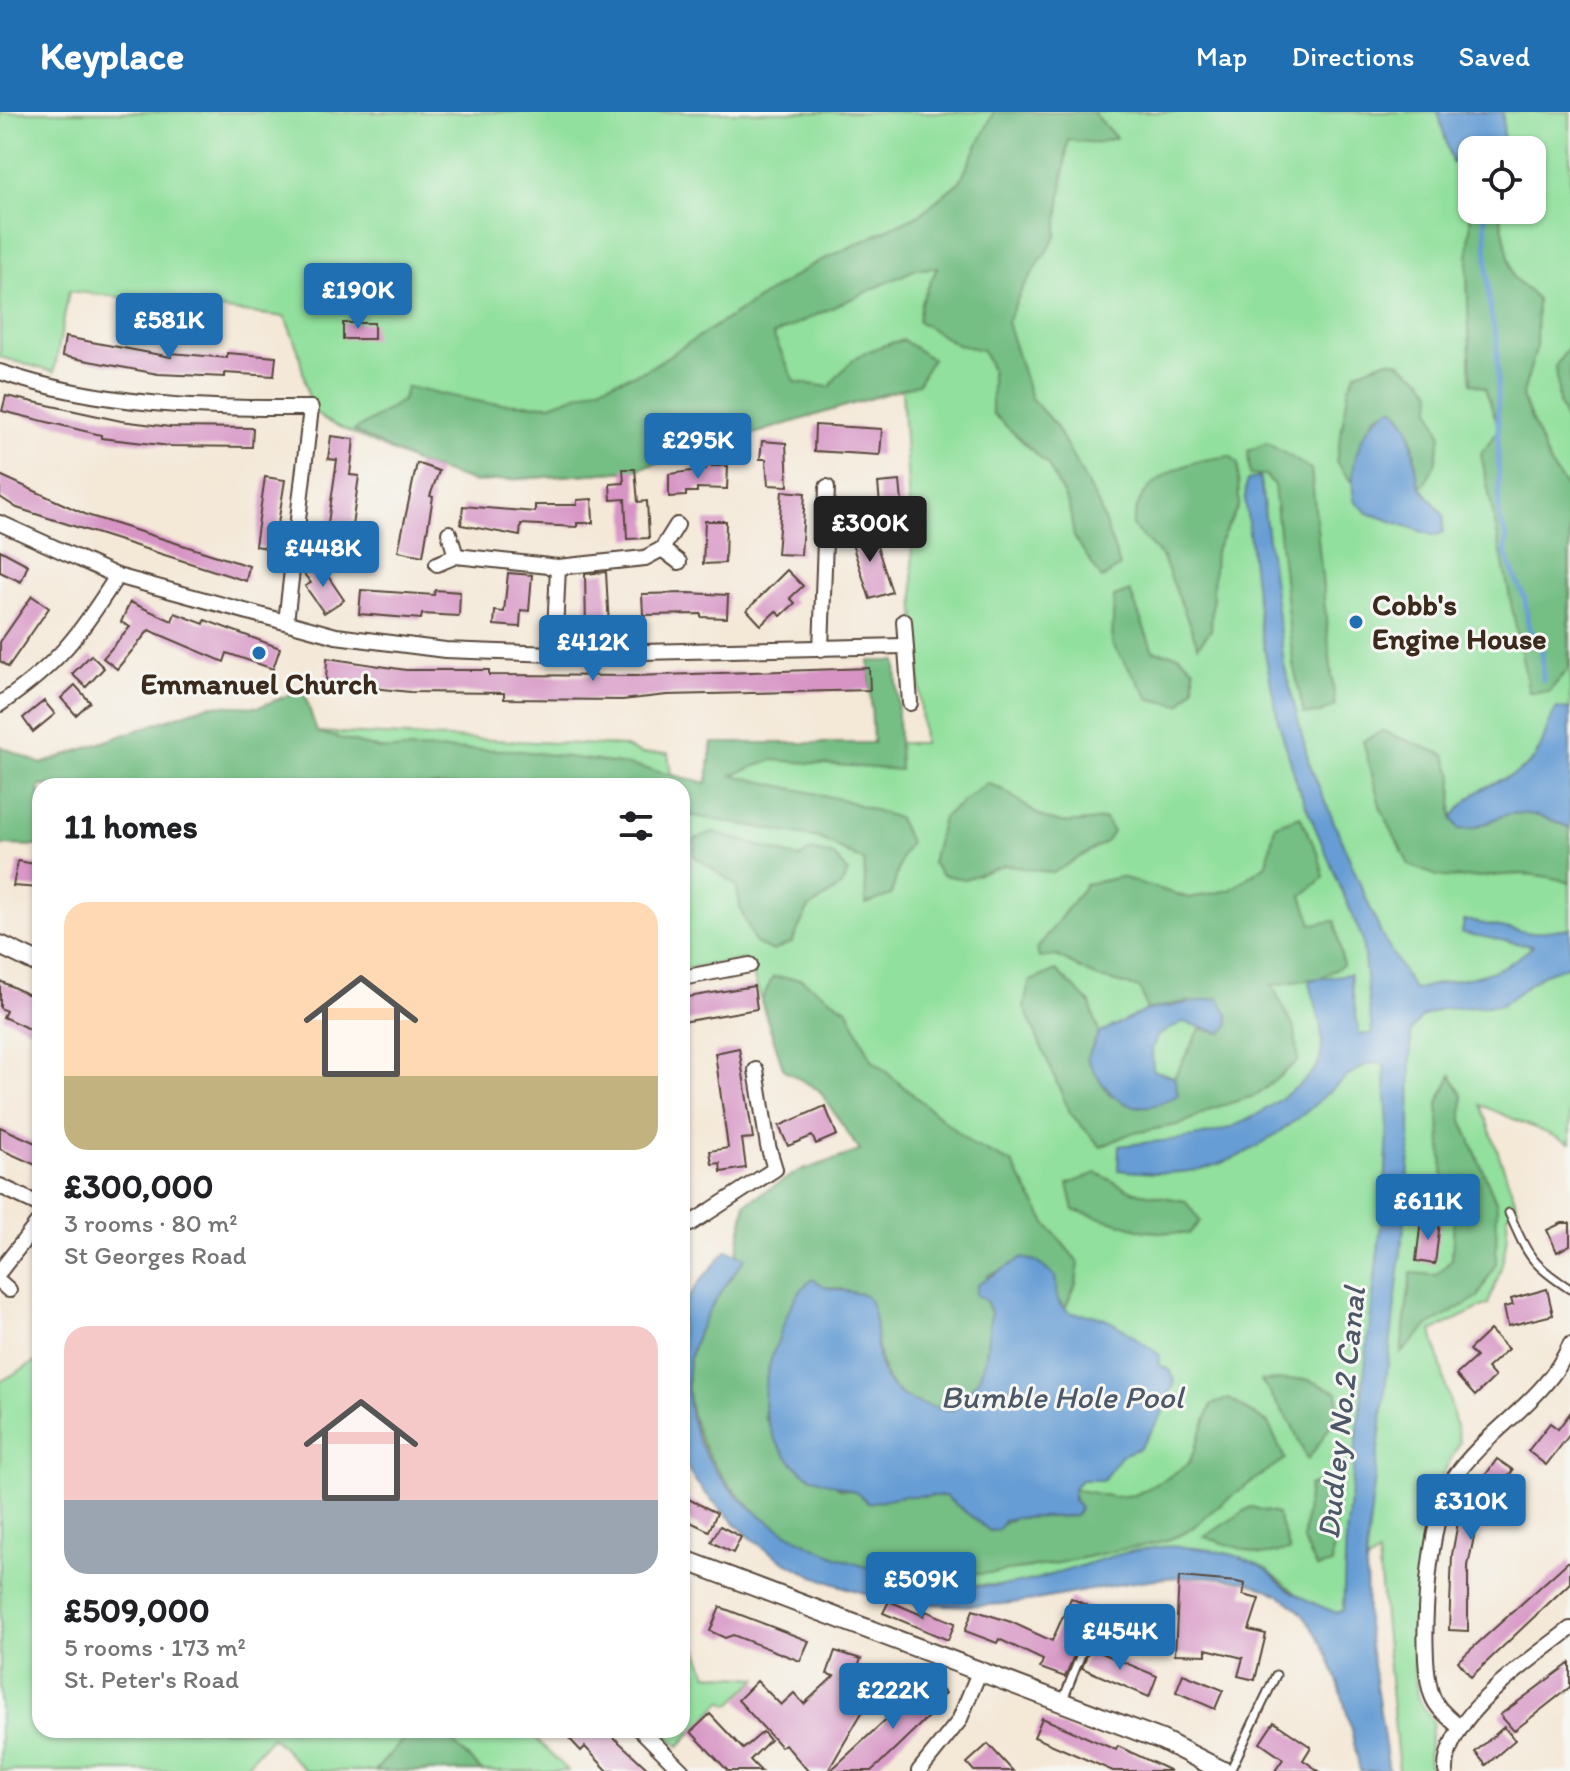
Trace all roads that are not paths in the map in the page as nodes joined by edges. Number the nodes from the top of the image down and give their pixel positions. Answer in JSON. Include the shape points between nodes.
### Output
{"nodes":[{"id":1,"x":0,"y":372,"type":"edge"},
{"id":2,"x":827,"y":487,"type":"dead end"},
{"id":3,"x":867,"y":511,"type":"dead end"},
{"id":4,"x":826,"y":516,"type":"junction"},
{"id":5,"x":0,"y":523,"type":"edge"},
{"id":6,"x":677,"y":525,"type":"dead end"},
{"id":7,"x":449,"y":533,"type":"dead end"},
{"id":8,"x":662,"y":549,"type":"junction"},
{"id":9,"x":456,"y":556,"type":"junction"},
{"id":10,"x":679,"y":562,"type":"dead end"},
{"id":11,"x":437,"y":564,"type":"dead end"},
{"id":12,"x":558,"y":567,"type":"junction"},
{"id":13,"x":117,"y":576,"type":"junction"},
{"id":14,"x":904,"y":621,"type":"dead end"},
{"id":15,"x":286,"y":622,"type":"junction"},
{"id":16,"x":903,"y":646,"type":"junction"},
{"id":17,"x":821,"y":649,"type":"junction"},
{"id":18,"x":554,"y":654,"type":"junction"},
{"id":19,"x":910,"y":703,"type":"dead end"},
{"id":20,"x":0,"y":704,"type":"edge"},
{"id":21,"x":0,"y":945,"type":"edge"},
{"id":22,"x":32,"y":960,"type":"edge"},
{"id":23,"x":750,"y":965,"type":"dead end"},
{"id":24,"x":690,"y":976,"type":"edge"},
{"id":25,"x":756,"y":1070,"type":"dead end"},
{"id":26,"x":0,"y":1186,"type":"edge"},
{"id":27,"x":32,"y":1201,"type":"edge"},
{"id":28,"x":1509,"y":1213,"type":"dead end"},
{"id":29,"x":690,"y":1224,"type":"edge"},
{"id":30,"x":32,"y":1230,"type":"edge"},
{"id":31,"x":0,"y":1271,"type":"edge"},
{"id":32,"x":1570,"y":1289,"type":"edge"},
{"id":33,"x":1570,"y":1345,"type":"edge"},
{"id":34,"x":690,"y":1562,"type":"edge"},
{"id":35,"x":1153,"y":1624,"type":"dead end"},
{"id":36,"x":1570,"y":1629,"type":"edge"},
{"id":37,"x":980,"y":1670,"type":"junction"},
{"id":38,"x":1276,"y":1675,"type":"dead end"},
{"id":39,"x":1063,"y":1702,"type":"junction"},
{"id":40,"x":1459,"y":1727,"type":"junction"},
{"id":41,"x":649,"y":1738,"type":"edge"},
{"id":42,"x":924,"y":1769,"type":"edge"},
{"id":43,"x":682,"y":1771,"type":"edge"},
{"id":44,"x":1223,"y":1771,"type":"edge"},
{"id":45,"x":1230,"y":1771,"type":"edge"},
{"id":46,"x":1446,"y":1771,"type":"edge"}],
"edges":[{"from":1,"to":15,"type":"street","via":[[102,398],[236,409],[311,408]]},
{"from":2,"to":4,"type":"street"},
{"from":3,"to":4,"type":"street"},
{"from":4,"to":17,"type":"street"},
{"from":5,"to":13,"type":"street"},
{"from":6,"to":8,"type":"street"},
{"from":7,"to":9,"type":"street"},
{"from":8,"to":10,"type":"street"},
{"from":8,"to":12,"type":"street","via":[[645,558]]},
{"from":9,"to":11,"type":"street"},
{"from":9,"to":12,"type":"street"},
{"from":12,"to":18,"type":"street"},
{"from":13,"to":15,"type":"street"},
{"from":13,"to":20,"type":"street","via":[[79,637]]},
{"from":14,"to":16,"type":"street"},
{"from":15,"to":18,"type":"street","via":[[336,636],[445,650]]},
{"from":16,"to":17,"type":"street"},
{"from":16,"to":19,"type":"street"},
{"from":17,"to":18,"type":"street"},
{"from":21,"to":22,"type":"street"},
{"from":23,"to":24,"type":"street"},
{"from":25,"to":29,"type":"street","via":[[775,1169]]},
{"from":26,"to":27,"type":"street"},
{"from":28,"to":32,"type":"lane","via":[[1528,1256],[1550,1279]]},
{"from":30,"to":31,"type":"street"},
{"from":33,"to":40,"type":"street","via":[[1559,1370],[1467,1459],[1451,1481],[1436,1519],[1426,1641],[1429,1688],[1437,1708]]},
{"from":34,"to":37,"type":"street"},
{"from":35,"to":39,"type":"lane","via":[[1092,1626]]},
{"from":36,"to":40,"type":"street"},
{"from":37,"to":39,"type":"street"},
{"from":37,"to":42,"type":"street","via":[[959,1721]]},
{"from":38,"to":45,"type":"lane"},
{"from":39,"to":44,"type":"street","via":[[1162,1740]]},
{"from":40,"to":46,"type":"street"},
{"from":41,"to":43,"type":"street"}]}
